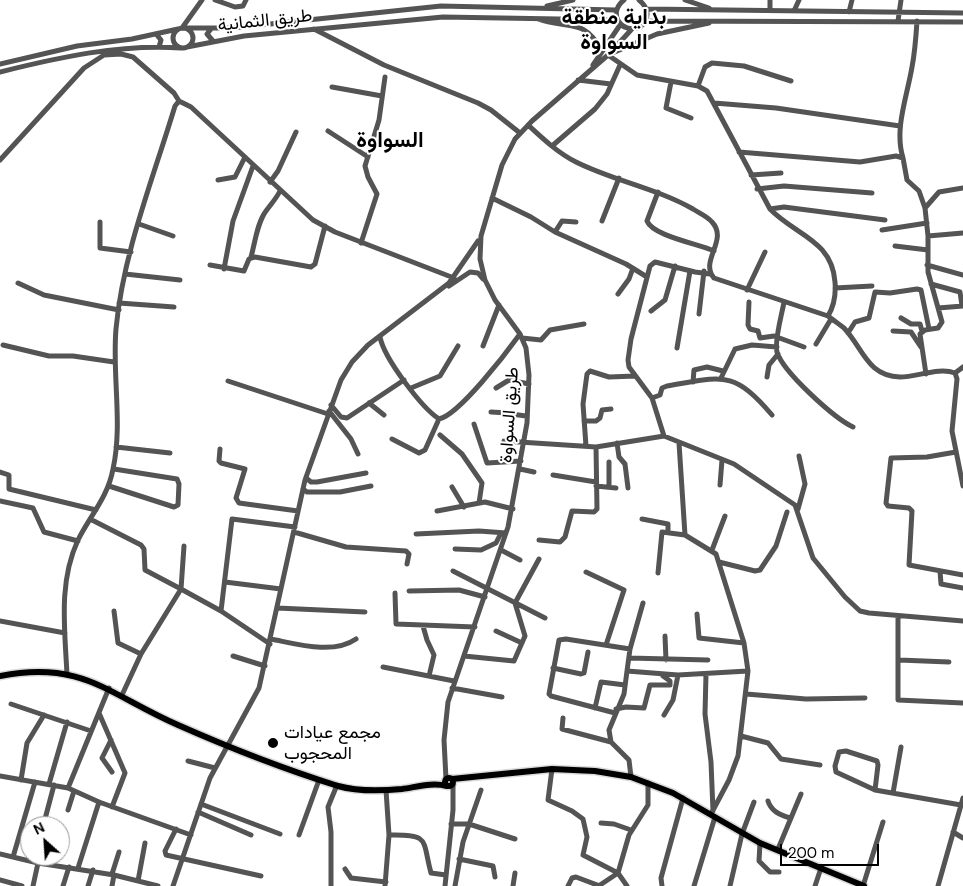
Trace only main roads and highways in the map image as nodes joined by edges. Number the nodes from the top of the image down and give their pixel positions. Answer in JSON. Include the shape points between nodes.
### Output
{"nodes":[{"id":1,"x":0,"y":676,"type":"edge"},
{"id":2,"x":463,"y":779,"type":"junction"},
{"id":3,"x":452,"y":795,"type":"road end"},
{"id":4,"x":863,"y":886,"type":"edge"}],
"edges":[{"from":1,"to":2,"type":"main road","via":[[36,672],[67,675],[109,688],[175,724],[319,780],[352,789],[386,790]]},
{"from":2,"to":3,"type":"main road"},
{"from":2,"to":4,"type":"main road","via":[[552,769],[631,777],[683,798],[760,843]]}]}
